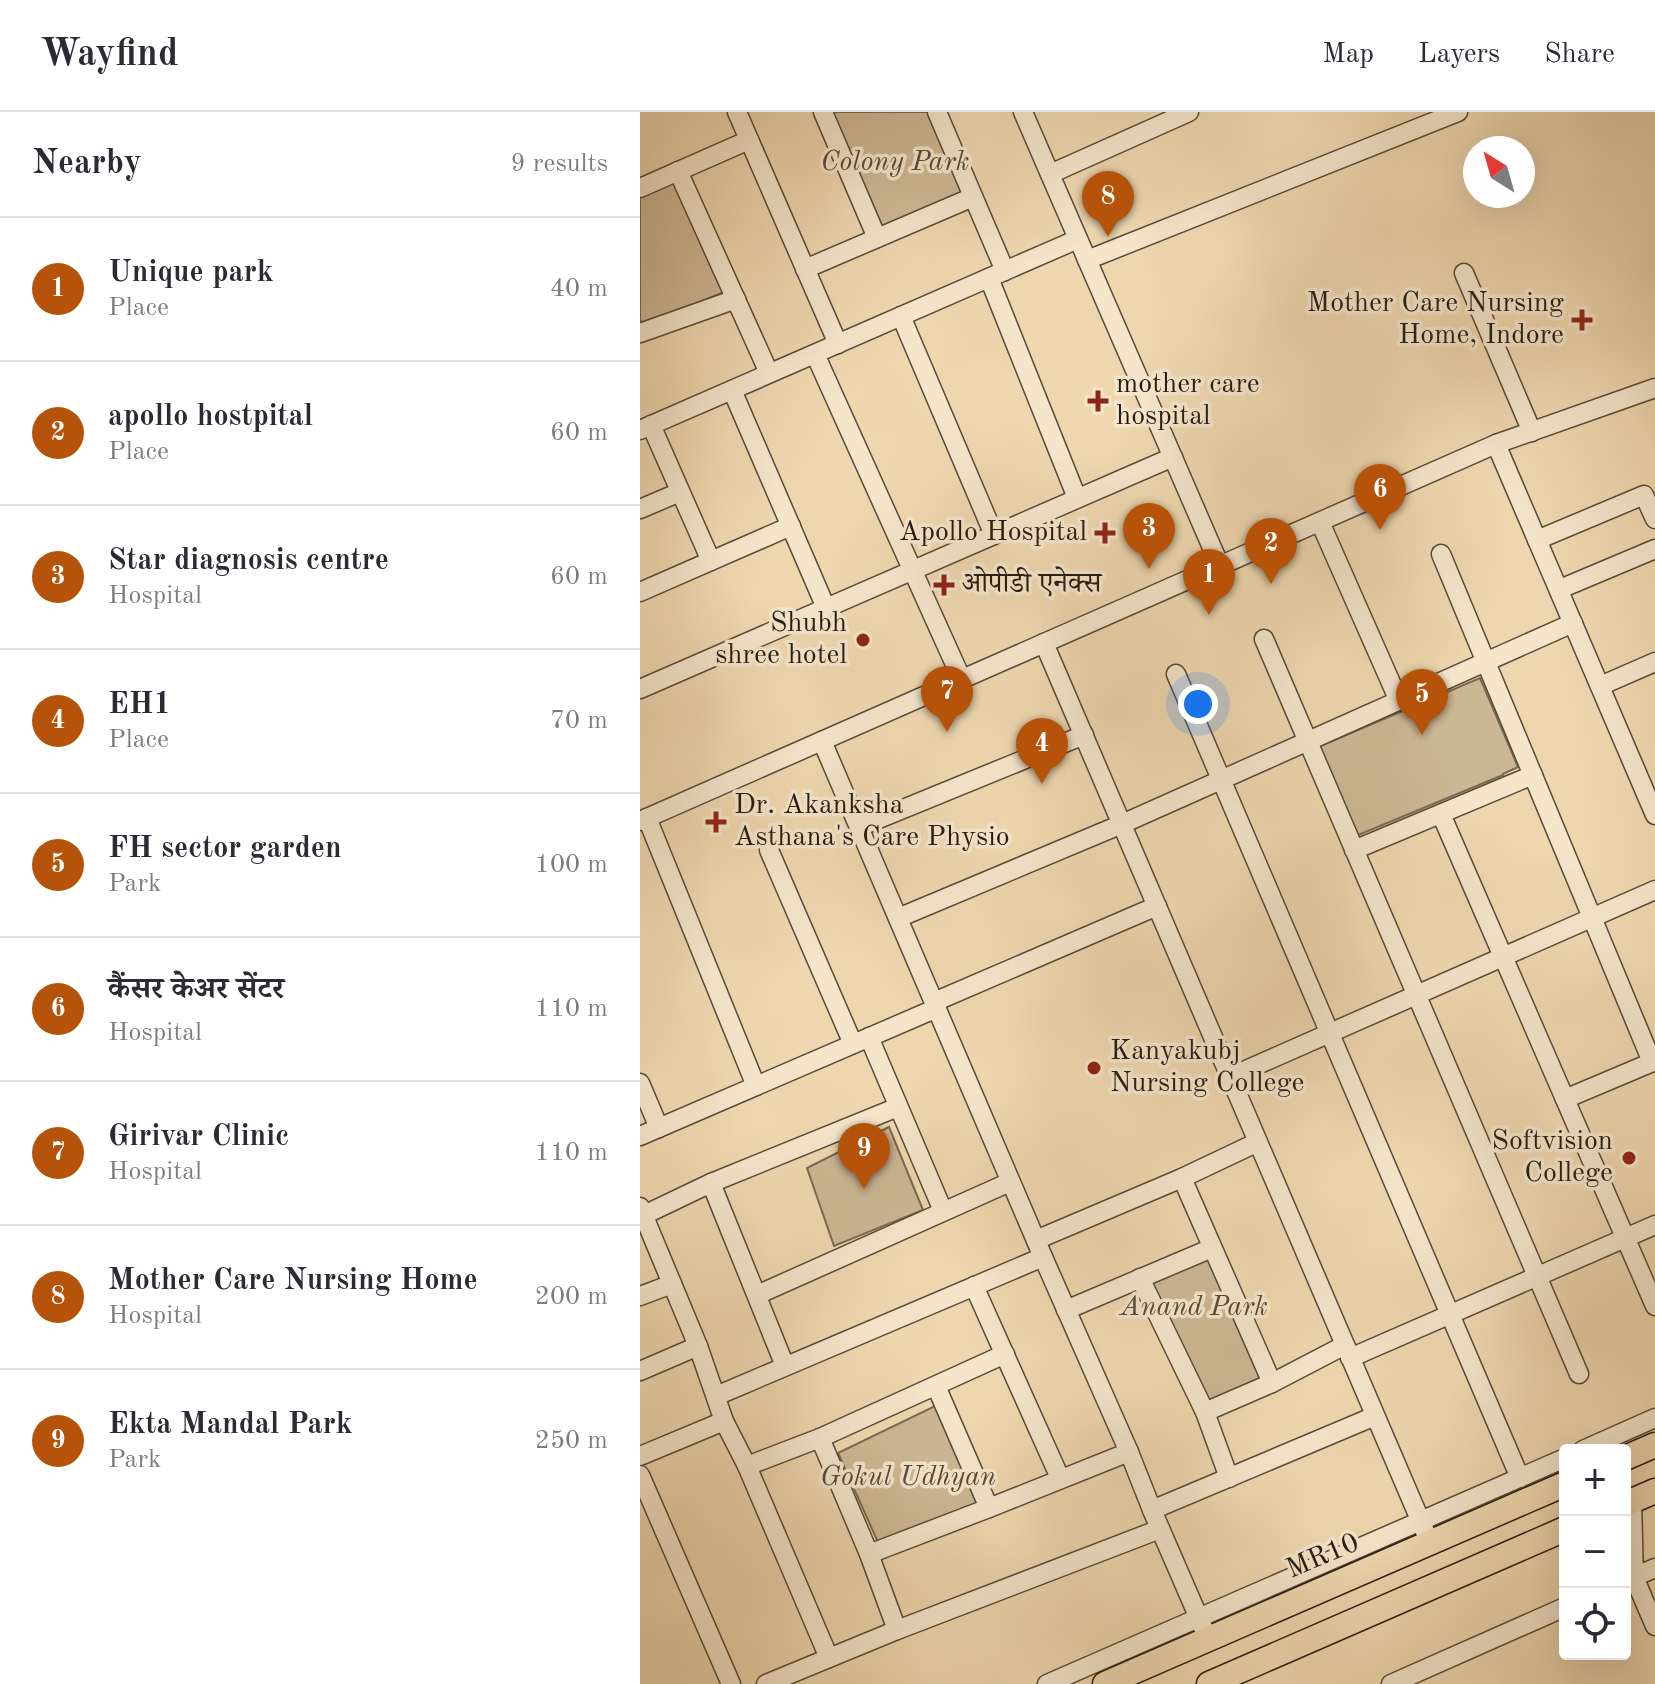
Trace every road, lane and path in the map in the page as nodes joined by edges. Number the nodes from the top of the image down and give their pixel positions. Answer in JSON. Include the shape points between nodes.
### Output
{"nodes":[{"id":1,"x":737,"y":112,"type":"edge"},
{"id":2,"x":823,"y":112,"type":"edge"},
{"id":3,"x":937,"y":112,"type":"edge"},
{"id":4,"x":1023,"y":112,"type":"edge"},
{"id":5,"x":1189,"y":112,"type":"edge"},
{"id":6,"x":1458,"y":112,"type":"edge"},
{"id":7,"x":1430,"y":117,"type":"edge"},
{"id":8,"x":749,"y":140,"type":"junction"},
{"id":9,"x":678,"y":171,"type":"junction"},
{"id":10,"x":1050,"y":174,"type":"junction"},
{"id":11,"x":640,"y":188,"type":"edge"},
{"id":12,"x":973,"y":197,"type":"junction"},
{"id":13,"x":877,"y":238,"type":"junction"},
{"id":14,"x":1078,"y":239,"type":"junction"},
{"id":15,"x":1087,"y":260,"type":"junction"},
{"id":16,"x":805,"y":269,"type":"junction"},
{"id":17,"x":1464,"y":273,"type":"dead end"},
{"id":18,"x":997,"y":274,"type":"junction"},
{"id":19,"x":736,"y":299,"type":"junction"},
{"id":20,"x":901,"y":316,"type":"junction"},
{"id":21,"x":640,"y":333,"type":"edge"},
{"id":22,"x":838,"y":344,"type":"junction"},
{"id":23,"x":815,"y":354,"type":"junction"},
{"id":24,"x":769,"y":373,"type":"junction"},
{"id":25,"x":1655,"y":388,"type":"edge"},
{"id":26,"x":732,"y":390,"type":"junction"},
{"id":27,"x":646,"y":428,"type":"edge"},
{"id":28,"x":1532,"y":432,"type":"junction"},
{"id":29,"x":1496,"y":444,"type":"junction"},
{"id":30,"x":1173,"y":457,"type":"junction"},
{"id":31,"x":680,"y":492,"type":"junction"},
{"id":32,"x":1077,"y":498,"type":"junction"},
{"id":33,"x":640,"y":509,"type":"edge"},
{"id":34,"x":1655,"y":519,"type":"edge"},
{"id":35,"x":1320,"y":522,"type":"junction"},
{"id":36,"x":791,"y":526,"type":"junction"},
{"id":37,"x":994,"y":535,"type":"junction"},
{"id":38,"x":1537,"y":540,"type":"junction"},
{"id":39,"x":1655,"y":549,"type":"edge"},
{"id":40,"x":1441,"y":554,"type":"dead end"},
{"id":41,"x":711,"y":561,"type":"junction"},
{"id":42,"x":1220,"y":566,"type":"junction"},
{"id":43,"x":912,"y":570,"type":"junction"},
{"id":44,"x":1560,"y":589,"type":"junction"},
{"id":45,"x":640,"y":592,"type":"edge"},
{"id":46,"x":826,"y":608,"type":"junction"},
{"id":47,"x":1573,"y":623,"type":"junction"},
{"id":48,"x":1264,"y":639,"type":"dead end"},
{"id":49,"x":1044,"y":643,"type":"junction"},
{"id":50,"x":1486,"y":662,"type":"junction"},
{"id":51,"x":1655,"y":662,"type":"edge"},
{"id":52,"x":1176,"y":674,"type":"dead end"},
{"id":53,"x":962,"y":680,"type":"junction"},
{"id":54,"x":1600,"y":686,"type":"junction"},
{"id":55,"x":640,"y":689,"type":"edge"},
{"id":56,"x":1399,"y":701,"type":"junction"},
{"id":57,"x":1084,"y":735,"type":"junction"},
{"id":58,"x":822,"y":741,"type":"junction"},
{"id":59,"x":1308,"y":742,"type":"junction"},
{"id":60,"x":1533,"y":775,"type":"junction"},
{"id":61,"x":1221,"y":780,"type":"junction"},
{"id":62,"x":1441,"y":814,"type":"junction"},
{"id":63,"x":1655,"y":815,"type":"edge"},
{"id":64,"x":643,"y":819,"type":"edge"},
{"id":65,"x":1122,"y":824,"type":"junction"},
{"id":66,"x":859,"y":827,"type":"junction"},
{"id":67,"x":769,"y":850,"type":"dead end"},
{"id":68,"x":1354,"y":850,"type":"junction"},
{"id":69,"x":1655,"y":890,"type":"edge"},
{"id":70,"x":1157,"y":906,"type":"junction"},
{"id":71,"x":898,"y":918,"type":"junction"},
{"id":72,"x":1593,"y":918,"type":"junction"},
{"id":73,"x":1504,"y":957,"type":"junction"},
{"id":74,"x":1416,"y":995,"type":"junction"},
{"id":75,"x":935,"y":1005,"type":"junction"},
{"id":76,"x":1330,"y":1033,"type":"junction"},
{"id":77,"x":861,"y":1040,"type":"junction"},
{"id":78,"x":1654,"y":1061,"type":"edge"},
{"id":79,"x":1230,"y":1077,"type":"junction"},
{"id":80,"x":640,"y":1083,"type":"edge"},
{"id":81,"x":756,"y":1086,"type":"junction"},
{"id":82,"x":1565,"y":1099,"type":"junction"},
{"id":83,"x":898,"y":1107,"type":"junction"},
{"id":84,"x":659,"y":1128,"type":"junction"},
{"id":85,"x":640,"y":1136,"type":"edge"},
{"id":86,"x":1258,"y":1142,"type":"junction"},
{"id":87,"x":1182,"y":1178,"type":"junction"},
{"id":88,"x":1010,"y":1182,"type":"junction"},
{"id":89,"x":711,"y":1183,"type":"junction"},
{"id":90,"x":943,"y":1211,"type":"junction"},
{"id":91,"x":641,"y":1213,"type":"edge"},
{"id":92,"x":1655,"y":1225,"type":"edge"},
{"id":93,"x":1625,"y":1238,"type":"junction"},
{"id":94,"x":1212,"y":1248,"type":"junction"},
{"id":95,"x":1039,"y":1249,"type":"junction"},
{"id":96,"x":1537,"y":1277,"type":"junction"},
{"id":97,"x":1140,"y":1278,"type":"junction"},
{"id":98,"x":672,"y":1284,"type":"junction"},
{"id":99,"x":974,"y":1286,"type":"junction"},
{"id":100,"x":757,"y":1295,"type":"junction"},
{"id":101,"x":640,"y":1296,"type":"edge"},
{"id":102,"x":1655,"y":1306,"type":"edge"},
{"id":103,"x":1066,"y":1310,"type":"junction"},
{"id":104,"x":1450,"y":1315,"type":"junction"},
{"id":105,"x":698,"y":1346,"type":"junction"},
{"id":106,"x":1348,"y":1352,"type":"junction"},
{"id":107,"x":1005,"y":1354,"type":"junction"},
{"id":108,"x":785,"y":1366,"type":"junction"},
{"id":109,"x":640,"y":1371,"type":"edge"},
{"id":110,"x":1579,"y":1374,"type":"dead end"},
{"id":111,"x":1272,"y":1383,"type":"junction"},
{"id":112,"x":936,"y":1386,"type":"junction"},
{"id":113,"x":716,"y":1396,"type":"junction"},
{"id":114,"x":1205,"y":1412,"type":"junction"},
{"id":115,"x":1375,"y":1416,"type":"junction"},
{"id":116,"x":1655,"y":1418,"type":"edge"},
{"id":117,"x":724,"y":1421,"type":"junction"},
{"id":118,"x":820,"y":1438,"type":"junction"},
{"id":119,"x":1596,"y":1444,"type":"edge"},
{"id":120,"x":1655,"y":1445,"type":"edge"},
{"id":121,"x":1129,"y":1452,"type":"junction"},
{"id":122,"x":1631,"y":1455,"type":"edge"},
{"id":123,"x":640,"y":1456,"type":"edge"},
{"id":124,"x":1559,"y":1461,"type":"edge"},
{"id":125,"x":747,"y":1466,"type":"junction"},
{"id":126,"x":640,"y":1475,"type":"edge"},
{"id":127,"x":1060,"y":1478,"type":"junction"},
{"id":128,"x":1229,"y":1478,"type":"junction"},
{"id":129,"x":1520,"y":1478,"type":"junction"},
{"id":130,"x":1559,"y":1486,"type":"edge"},
{"id":131,"x":1655,"y":1491,"type":"edge"},
{"id":132,"x":1631,"y":1501,"type":"edge"},
{"id":133,"x":989,"y":1508,"type":"junction"},
{"id":134,"x":1152,"y":1510,"type":"junction"},
{"id":135,"x":1160,"y":1529,"type":"junction"},
{"id":136,"x":1425,"y":1532,"type":"junction"},
{"id":137,"x":1559,"y":1532,"type":"edge"},
{"id":138,"x":869,"y":1554,"type":"junction"},
{"id":139,"x":1655,"y":1568,"type":"edge"},
{"id":140,"x":1631,"y":1575,"type":"edge"},
{"id":141,"x":1631,"y":1582,"type":"edge"},
{"id":142,"x":1559,"y":1610,"type":"edge"},
{"id":143,"x":1655,"y":1626,"type":"edge"},
{"id":144,"x":1203,"y":1629,"type":"junction"},
{"id":145,"x":897,"y":1630,"type":"junction"},
{"id":146,"x":829,"y":1658,"type":"junction"},
{"id":147,"x":1128,"y":1670,"type":"edge"},
{"id":148,"x":731,"y":1684,"type":"edge"},
{"id":149,"x":766,"y":1684,"type":"edge"},
{"id":150,"x":1047,"y":1684,"type":"edge"},
{"id":151,"x":1105,"y":1684,"type":"edge"},
{"id":152,"x":1209,"y":1684,"type":"edge"},
{"id":153,"x":1391,"y":1684,"type":"edge"}],
"edges":[{"from":1,"to":8,"type":"street"},
{"from":2,"to":13,"type":"street"},
{"from":3,"to":12,"type":"street"},
{"from":4,"to":10,"type":"street"},
{"from":5,"to":10,"type":"street"},
{"from":6,"to":7,"type":"street"},
{"from":7,"to":15,"type":"street"},
{"from":8,"to":9,"type":"street"},
{"from":8,"to":16,"type":"street"},
{"from":9,"to":11,"type":"street"},
{"from":9,"to":19,"type":"street"},
{"from":10,"to":14,"type":"street"},
{"from":12,"to":13,"type":"street"},
{"from":12,"to":18,"type":"street"},
{"from":13,"to":16,"type":"street"},
{"from":14,"to":15,"type":"street"},
{"from":14,"to":18,"type":"street"},
{"from":15,"to":30,"type":"street"},
{"from":16,"to":22,"type":"street"},
{"from":17,"to":28,"type":"street"},
{"from":18,"to":20,"type":"street"},
{"from":18,"to":32,"type":"street"},
{"from":19,"to":21,"type":"street"},
{"from":19,"to":24,"type":"street"},
{"from":20,"to":22,"type":"street"},
{"from":20,"to":37,"type":"street"},
{"from":22,"to":23,"type":"street"},
{"from":23,"to":24,"type":"street"},
{"from":23,"to":43,"type":"street"},
{"from":24,"to":26,"type":"street"},
{"from":25,"to":28,"type":"street"},
{"from":26,"to":27,"type":"street"},
{"from":26,"to":36,"type":"street"},
{"from":27,"to":31,"type":"street"},
{"from":28,"to":29,"type":"street"},
{"from":29,"to":35,"type":"street"},
{"from":29,"to":38,"type":"street"},
{"from":30,"to":32,"type":"street"},
{"from":30,"to":42,"type":"street"},
{"from":31,"to":33,"type":"street"},
{"from":31,"to":41,"type":"street"},
{"from":32,"to":37,"type":"street"},
{"from":34,"to":38,"type":"street","via":[[1644,495]]},
{"from":35,"to":42,"type":"street"},
{"from":35,"to":56,"type":"street"},
{"from":36,"to":41,"type":"street"},
{"from":36,"to":46,"type":"street"},
{"from":37,"to":43,"type":"street"},
{"from":38,"to":44,"type":"street"},
{"from":39,"to":44,"type":"street"},
{"from":40,"to":50,"type":"street"},
{"from":41,"to":45,"type":"street"},
{"from":42,"to":49,"type":"street"},
{"from":43,"to":46,"type":"street"},
{"from":43,"to":53,"type":"street"},
{"from":44,"to":47,"type":"street"},
{"from":46,"to":55,"type":"street"},
{"from":47,"to":50,"type":"street"},
{"from":47,"to":54,"type":"street"},
{"from":48,"to":59,"type":"street"},
{"from":49,"to":53,"type":"street"},
{"from":49,"to":57,"type":"street"},
{"from":50,"to":56,"type":"street"},
{"from":50,"to":60,"type":"street"},
{"from":51,"to":54,"type":"street"},
{"from":52,"to":61,"type":"street"},
{"from":53,"to":58,"type":"street"},
{"from":54,"to":63,"type":"street"},
{"from":56,"to":59,"type":"street"},
{"from":57,"to":65,"type":"street"},
{"from":57,"to":66,"type":"street"},
{"from":58,"to":64,"type":"street"},
{"from":58,"to":66,"type":"street"},
{"from":59,"to":61,"type":"street"},
{"from":59,"to":68,"type":"street"},
{"from":60,"to":62,"type":"street"},
{"from":60,"to":72,"type":"street"},
{"from":61,"to":65,"type":"street"},
{"from":61,"to":76,"type":"street"},
{"from":62,"to":68,"type":"street"},
{"from":62,"to":73,"type":"street"},
{"from":64,"to":81,"type":"street"},
{"from":65,"to":70,"type":"street"},
{"from":65,"to":71,"type":"street"},
{"from":66,"to":71,"type":"street"},
{"from":67,"to":77,"type":"street"},
{"from":68,"to":74,"type":"street"},
{"from":69,"to":72,"type":"street"},
{"from":70,"to":75,"type":"street"},
{"from":70,"to":79,"type":"street"},
{"from":71,"to":75,"type":"street"},
{"from":72,"to":73,"type":"street"},
{"from":72,"to":78,"type":"street"},
{"from":73,"to":74,"type":"street"},
{"from":73,"to":82,"type":"street"},
{"from":74,"to":76,"type":"street"},
{"from":74,"to":96,"type":"street"},
{"from":75,"to":77,"type":"street"},
{"from":75,"to":88,"type":"street"},
{"from":76,"to":79,"type":"street"},
{"from":76,"to":104,"type":"street"},
{"from":77,"to":81,"type":"street"},
{"from":77,"to":83,"type":"street"},
{"from":78,"to":82,"type":"street"},
{"from":79,"to":86,"type":"street"},
{"from":80,"to":84,"type":"street"},
{"from":81,"to":84,"type":"street"},
{"from":82,"to":93,"type":"street"},
{"from":83,"to":89,"type":"street"},
{"from":83,"to":90,"type":"street"},
{"from":84,"to":85,"type":"street"},
{"from":86,"to":87,"type":"street"},
{"from":86,"to":106,"type":"street"},
{"from":87,"to":94,"type":"street"},
{"from":87,"to":95,"type":"street"},
{"from":88,"to":90,"type":"street"},
{"from":88,"to":95,"type":"street"},
{"from":89,"to":91,"type":"street"},
{"from":89,"to":100,"type":"street"},
{"from":90,"to":100,"type":"street"},
{"from":91,"to":98,"type":"street"},
{"from":92,"to":93,"type":"street"},
{"from":93,"to":96,"type":"street"},
{"from":93,"to":102,"type":"street"},
{"from":94,"to":97,"type":"street"},
{"from":94,"to":111,"type":"street"},
{"from":95,"to":99,"type":"street"},
{"from":95,"to":103,"type":"street"},
{"from":96,"to":104,"type":"street"},
{"from":96,"to":110,"type":"street"},
{"from":97,"to":103,"type":"street"},
{"from":97,"to":114,"type":"street"},
{"from":98,"to":101,"type":"street"},
{"from":98,"to":105,"type":"street"},
{"from":99,"to":107,"type":"street"},
{"from":99,"to":108,"type":"street"},
{"from":100,"to":108,"type":"street"},
{"from":103,"to":121,"type":"street"},
{"from":104,"to":106,"type":"street"},
{"from":104,"to":129,"type":"street"},
{"from":105,"to":109,"type":"street"},
{"from":105,"to":113,"type":"street"},
{"from":106,"to":111,"type":"street"},
{"from":106,"to":115,"type":"street"},
{"from":107,"to":112,"type":"street"},
{"from":107,"to":127,"type":"street"},
{"from":108,"to":113,"type":"street"},
{"from":111,"to":114,"type":"street"},
{"from":112,"to":118,"type":"street"},
{"from":112,"to":133,"type":"street"},
{"from":113,"to":117,"type":"street"},
{"from":114,"to":128,"type":"street"},
{"from":115,"to":128,"type":"street"},
{"from":115,"to":136,"type":"street"},
{"from":116,"to":119,"type":"street"},
{"from":117,"to":123,"type":"street"},
{"from":117,"to":125,"type":"street"},
{"from":118,"to":125,"type":"street"},
{"from":118,"to":138,"type":"street"},
{"from":120,"to":122,"type":"main road"},
{"from":121,"to":127,"type":"street"},
{"from":121,"to":134,"type":"street"},
{"from":124,"to":129,"type":"street"},
{"from":125,"to":146,"type":"street"},
{"from":126,"to":148,"type":"street"},
{"from":127,"to":133,"type":"street"},
{"from":128,"to":134,"type":"street"},
{"from":129,"to":136,"type":"street"},
{"from":130,"to":136,"type":"main road","name":"MR10"},
{"from":131,"to":132,"type":"main road"},
{"from":133,"to":138,"type":"street"},
{"from":134,"to":135,"type":"street"},
{"from":135,"to":144,"type":"street"},
{"from":135,"to":145,"type":"street"},
{"from":136,"to":144,"type":"main road","name":"MR10"},
{"from":137,"to":152,"type":"main road"},
{"from":138,"to":145,"type":"street"},
{"from":139,"to":140,"type":"street"},
{"from":141,"to":143,"type":"street"},
{"from":142,"to":153,"type":"street"},
{"from":144,"to":147,"type":"main road","name":"MR10"},
{"from":145,"to":146,"type":"street"},
{"from":146,"to":149,"type":"street"},
{"from":147,"to":150,"type":"street"},
{"from":147,"to":151,"type":"main road","name":"MR10"}]}
